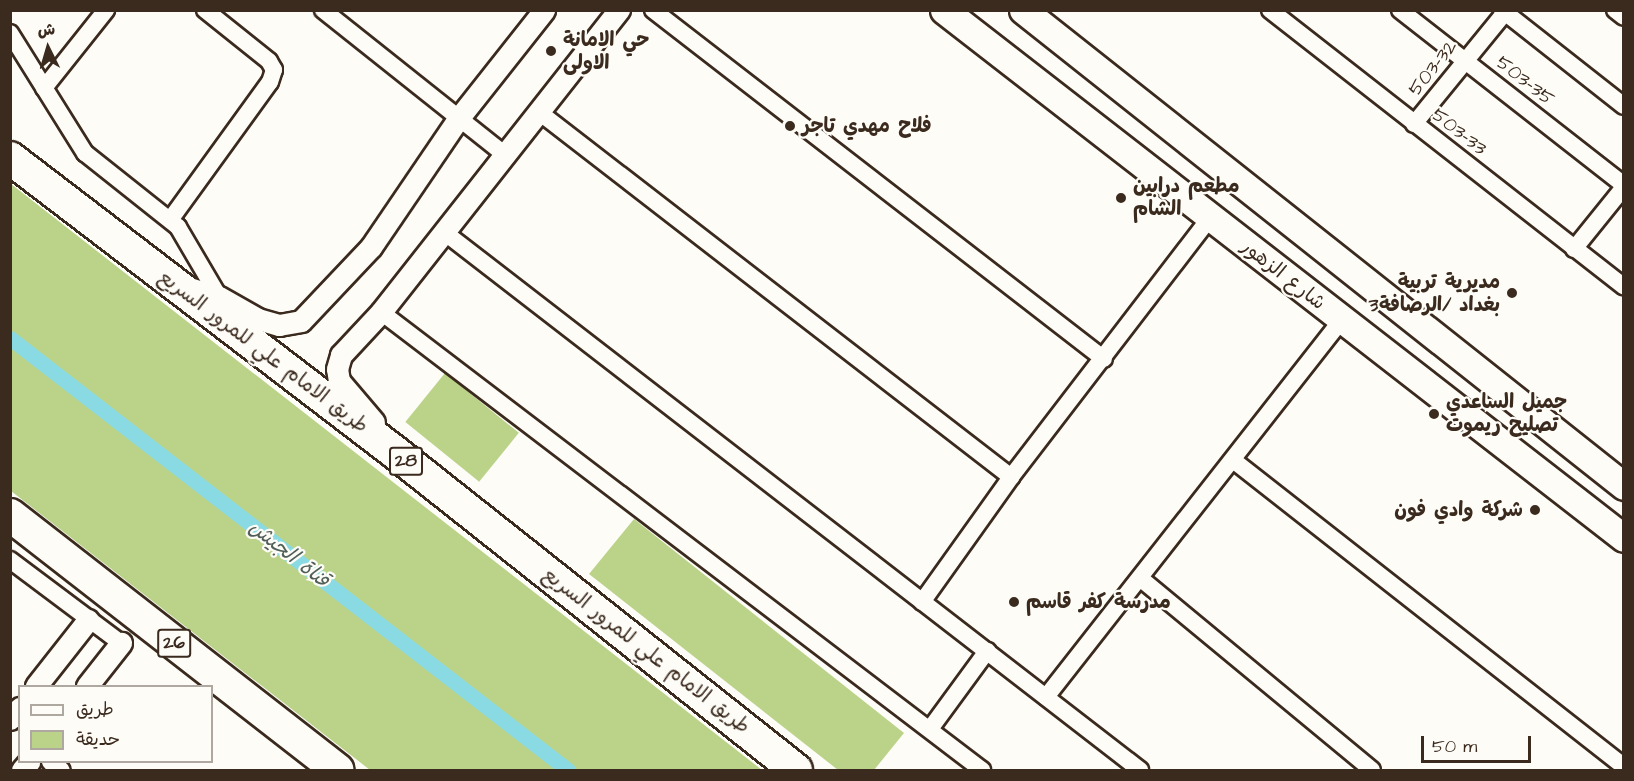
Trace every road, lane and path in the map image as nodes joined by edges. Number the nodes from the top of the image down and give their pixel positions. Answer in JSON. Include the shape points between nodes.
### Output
{"nodes":[{"id":1,"x":106,"y":10,"type":"edge"},
{"id":2,"x":205,"y":10,"type":"edge"},
{"id":3,"x":323,"y":10,"type":"edge"},
{"id":4,"x":544,"y":10,"type":"edge"},
{"id":5,"x":619,"y":10,"type":"edge"},
{"id":6,"x":653,"y":10,"type":"edge"},
{"id":7,"x":944,"y":10,"type":"edge"},
{"id":8,"x":1023,"y":10,"type":"edge"},
{"id":9,"x":1269,"y":10,"type":"edge"},
{"id":10,"x":1400,"y":10,"type":"edge"},
{"id":11,"x":1615,"y":10,"type":"edge"},
{"id":12,"x":1505,"y":11,"type":"edge"},
{"id":13,"x":1623,"y":17,"type":"edge"},
{"id":14,"x":10,"y":33,"type":"edge"},
{"id":15,"x":1465,"y":61,"type":"junction"},
{"id":16,"x":44,"y":88,"type":"junction"},
{"id":17,"x":1623,"y":106,"type":"edge"},
{"id":18,"x":539,"y":112,"type":"junction"},
{"id":19,"x":458,"y":119,"type":"junction"},
{"id":20,"x":1414,"y":124,"type":"junction"},
{"id":21,"x":10,"y":135,"type":"edge"},
{"id":22,"x":505,"y":156,"type":"junction"},
{"id":23,"x":10,"y":158,"type":"edge"},
{"id":24,"x":1623,"y":186,"type":"edge"},
{"id":25,"x":72,"y":205,"type":"junction"},
{"id":26,"x":1210,"y":218,"type":"junction"},
{"id":27,"x":170,"y":220,"type":"junction"},
{"id":28,"x":444,"y":232,"type":"junction"},
{"id":29,"x":1574,"y":249,"type":"junction"},
{"id":30,"x":173,"y":284,"type":"junction"},
{"id":31,"x":1623,"y":287,"type":"edge"},
{"id":32,"x":219,"y":297,"type":"junction"},
{"id":33,"x":381,"y":312,"type":"junction"},
{"id":34,"x":1342,"y":320,"type":"junction"},
{"id":35,"x":1104,"y":359,"type":"junction"},
{"id":36,"x":397,"y":454,"type":"junction"},
{"id":37,"x":1233,"y":460,"type":"junction"},
{"id":38,"x":1011,"y":477,"type":"junction"},
{"id":39,"x":1623,"y":486,"type":"edge"},
{"id":40,"x":10,"y":515,"type":"edge"},
{"id":41,"x":1623,"y":538,"type":"edge"},
{"id":42,"x":10,"y":560,"type":"edge"},
{"id":43,"x":1140,"y":578,"type":"junction"},
{"id":44,"x":922,"y":602,"type":"junction"},
{"id":45,"x":88,"y":620,"type":"junction"},
{"id":46,"x":121,"y":643,"type":"joint"},
{"id":47,"x":987,"y":651,"type":"junction"},
{"id":48,"x":38,"y":685,"type":"edge"},
{"id":49,"x":89,"y":685,"type":"edge"},
{"id":50,"x":1046,"y":697,"type":"junction"},
{"id":51,"x":930,"y":729,"type":"junction"},
{"id":52,"x":1623,"y":767,"type":"edge"},
{"id":53,"x":338,"y":771,"type":"edge"},
{"id":54,"x":796,"y":771,"type":"edge"},
{"id":55,"x":982,"y":771,"type":"edge"},
{"id":56,"x":1140,"y":771,"type":"edge"},
{"id":57,"x":1372,"y":771,"type":"edge"}],
"edges":[{"from":1,"to":16,"type":"street"},
{"from":2,"to":27,"type":"street","via":[[269,61],[274,70],[270,82]]},
{"from":3,"to":19,"type":"street"},
{"from":4,"to":19,"type":"street"},
{"from":5,"to":18,"type":"street"},
{"from":6,"to":35,"type":"street"},
{"from":7,"to":26,"type":"main road","name":"شارع الزهور"},
{"from":8,"to":39,"type":"main road"},
{"from":9,"to":20,"type":"street","name":"503-33"},
{"from":10,"to":15,"type":"street","name":"503-35"},
{"from":11,"to":13,"type":"street"},
{"from":12,"to":15,"type":"street","name":"503-32"},
{"from":12,"to":17,"type":"street"},
{"from":14,"to":16,"type":"street"},
{"from":15,"to":20,"type":"street","name":"503-32"},
{"from":15,"to":24,"type":"street","name":"503-35"},
{"from":16,"to":27,"type":"street","via":[[85,153]]},
{"from":18,"to":22,"type":"street"},
{"from":18,"to":38,"type":"street"},
{"from":19,"to":22,"type":"street"},
{"from":19,"to":32,"type":"street","via":[[371,247],[302,321],[279,326]]},
{"from":20,"to":29,"type":"street","name":"503-33"},
{"from":21,"to":25,"type":"highway"},
{"from":22,"to":28,"type":"street"},
{"from":23,"to":25,"type":"highway","name":"طريق الامام علي للمرور السريع","number":"28"},
{"from":24,"to":29,"type":"street"},
{"from":25,"to":30,"type":"highway","name":"طريق الامام علي للمرور السريع","number":"28"},
{"from":26,"to":34,"type":"main road","name":"شارع الزهور"},
{"from":26,"to":35,"type":"street"},
{"from":27,"to":32,"type":"street","via":[[191,244]]},
{"from":28,"to":33,"type":"street"},
{"from":28,"to":44,"type":"street"},
{"from":29,"to":31,"type":"street","name":"503-33"},
{"from":30,"to":32,"type":"street"},
{"from":30,"to":36,"type":"highway","name":"طريق الامام علي للمرور السريع","number":"28"},
{"from":33,"to":36,"type":"street","via":[[341,355],[337,369],[339,381],[350,398]]},
{"from":33,"to":51,"type":"street"},
{"from":34,"to":37,"type":"street"},
{"from":34,"to":41,"type":"main road","name":"شارع الزهور"},
{"from":35,"to":38,"type":"street"},
{"from":36,"to":54,"type":"highway","name":"طريق الامام علي للمرور السريع","number":"28"},
{"from":37,"to":43,"type":"street"},
{"from":37,"to":52,"type":"street"},
{"from":38,"to":44,"type":"street"},
{"from":40,"to":53,"type":"highway","number":"26"},
{"from":42,"to":45,"type":"street"},
{"from":43,"to":50,"type":"street"},
{"from":43,"to":57,"type":"street"},
{"from":44,"to":47,"type":"street"},
{"from":45,"to":46,"type":"street"},
{"from":45,"to":48,"type":"street"},
{"from":46,"to":49,"type":"street"},
{"from":47,"to":50,"type":"street"},
{"from":47,"to":51,"type":"street"},
{"from":50,"to":56,"type":"street"},
{"from":51,"to":55,"type":"street"}]}
